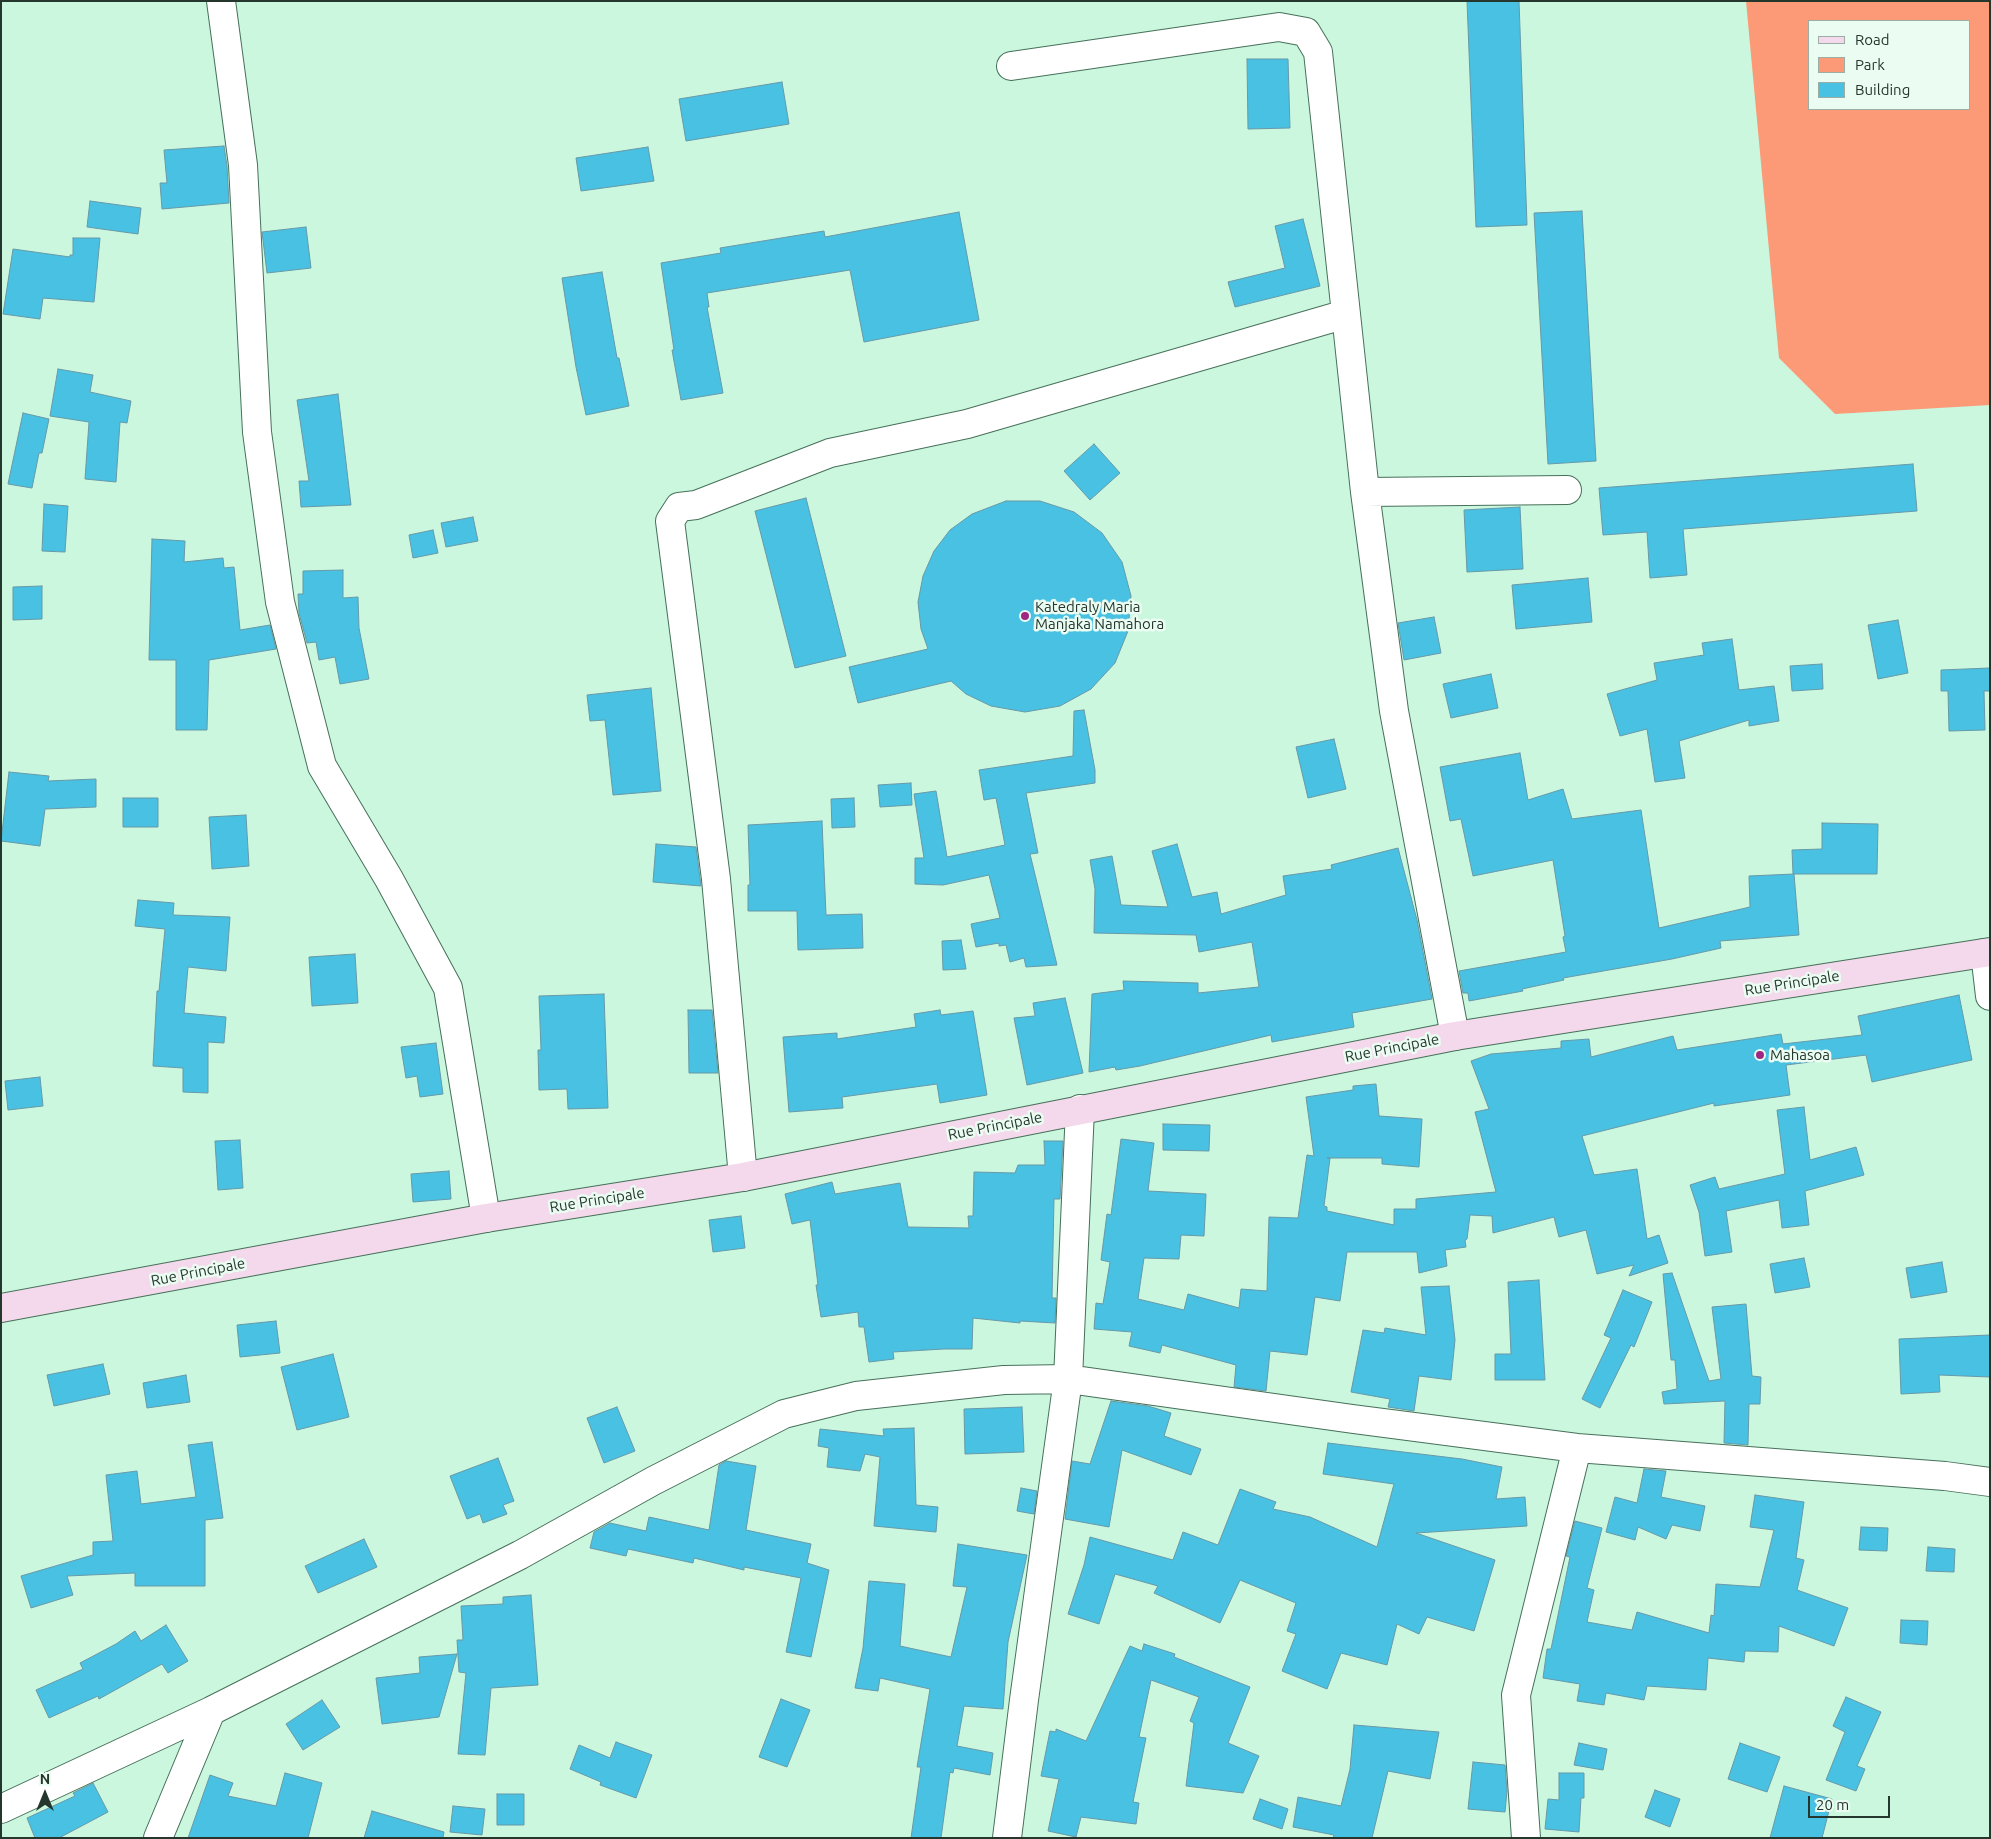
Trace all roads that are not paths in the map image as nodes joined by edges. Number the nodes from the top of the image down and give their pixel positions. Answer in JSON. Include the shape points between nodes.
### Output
{"nodes":[{"id":1,"x":221,"y":1,"type":"edge"},
{"id":2,"x":1011,"y":66,"type":"dead end"},
{"id":3,"x":1346,"y":314,"type":"junction"},
{"id":4,"x":1567,"y":490,"type":"dead end"},
{"id":5,"x":1365,"y":492,"type":"junction"},
{"id":6,"x":1987,"y":953,"type":"edge"},
{"id":7,"x":1990,"y":996,"type":"edge"},
{"id":8,"x":1455,"y":1036,"type":"junction"},
{"id":9,"x":1080,"y":1109,"type":"junction"},
{"id":10,"x":743,"y":1177,"type":"junction"},
{"id":11,"x":486,"y":1218,"type":"junction"},
{"id":12,"x":1,"y":1308,"type":"edge"},
{"id":13,"x":1068,"y":1379,"type":"junction"},
{"id":14,"x":1577,"y":1448,"type":"junction"},
{"id":15,"x":1990,"y":1482,"type":"edge"},
{"id":16,"x":211,"y":1711,"type":"junction"},
{"id":17,"x":1,"y":1809,"type":"edge"},
{"id":18,"x":1532,"y":1837,"type":"edge"},
{"id":19,"x":158,"y":1838,"type":"edge"},
{"id":20,"x":1007,"y":1838,"type":"edge"}],
"edges":[{"from":1,"to":11,"type":"street","via":[[243,166],[257,432],[280,602],[322,766],[448,988]]},
{"from":2,"to":3,"type":"street","via":[[1279,28],[1306,32],[1318,52]]},
{"from":3,"to":5,"type":"street"},
{"from":3,"to":10,"type":"street","via":[[967,424],[830,452],[696,505],[679,507],[670,521],[716,879]]},
{"from":4,"to":5,"type":"street"},
{"from":5,"to":8,"type":"street","via":[[1394,711]]},
{"from":6,"to":7,"type":"street"},
{"from":6,"to":8,"type":"main road","name":"Rue Principale"},
{"from":8,"to":9,"type":"main road","name":"Rue Principale"},
{"from":9,"to":10,"type":"main road","name":"Rue Principale"},
{"from":9,"to":13,"type":"street"},
{"from":10,"to":11,"type":"main road","name":"Rue Principale"},
{"from":11,"to":12,"type":"main road","name":"Rue Principale"},
{"from":13,"to":14,"type":"street"},
{"from":13,"to":16,"type":"street","via":[[1004,1380],[856,1396],[784,1414],[653,1481],[520,1555]]},
{"from":13,"to":20,"type":"street"},
{"from":14,"to":15,"type":"street"},
{"from":14,"to":18,"type":"street","via":[[1516,1694]]},
{"from":16,"to":17,"type":"street"},
{"from":16,"to":19,"type":"street"}]}
